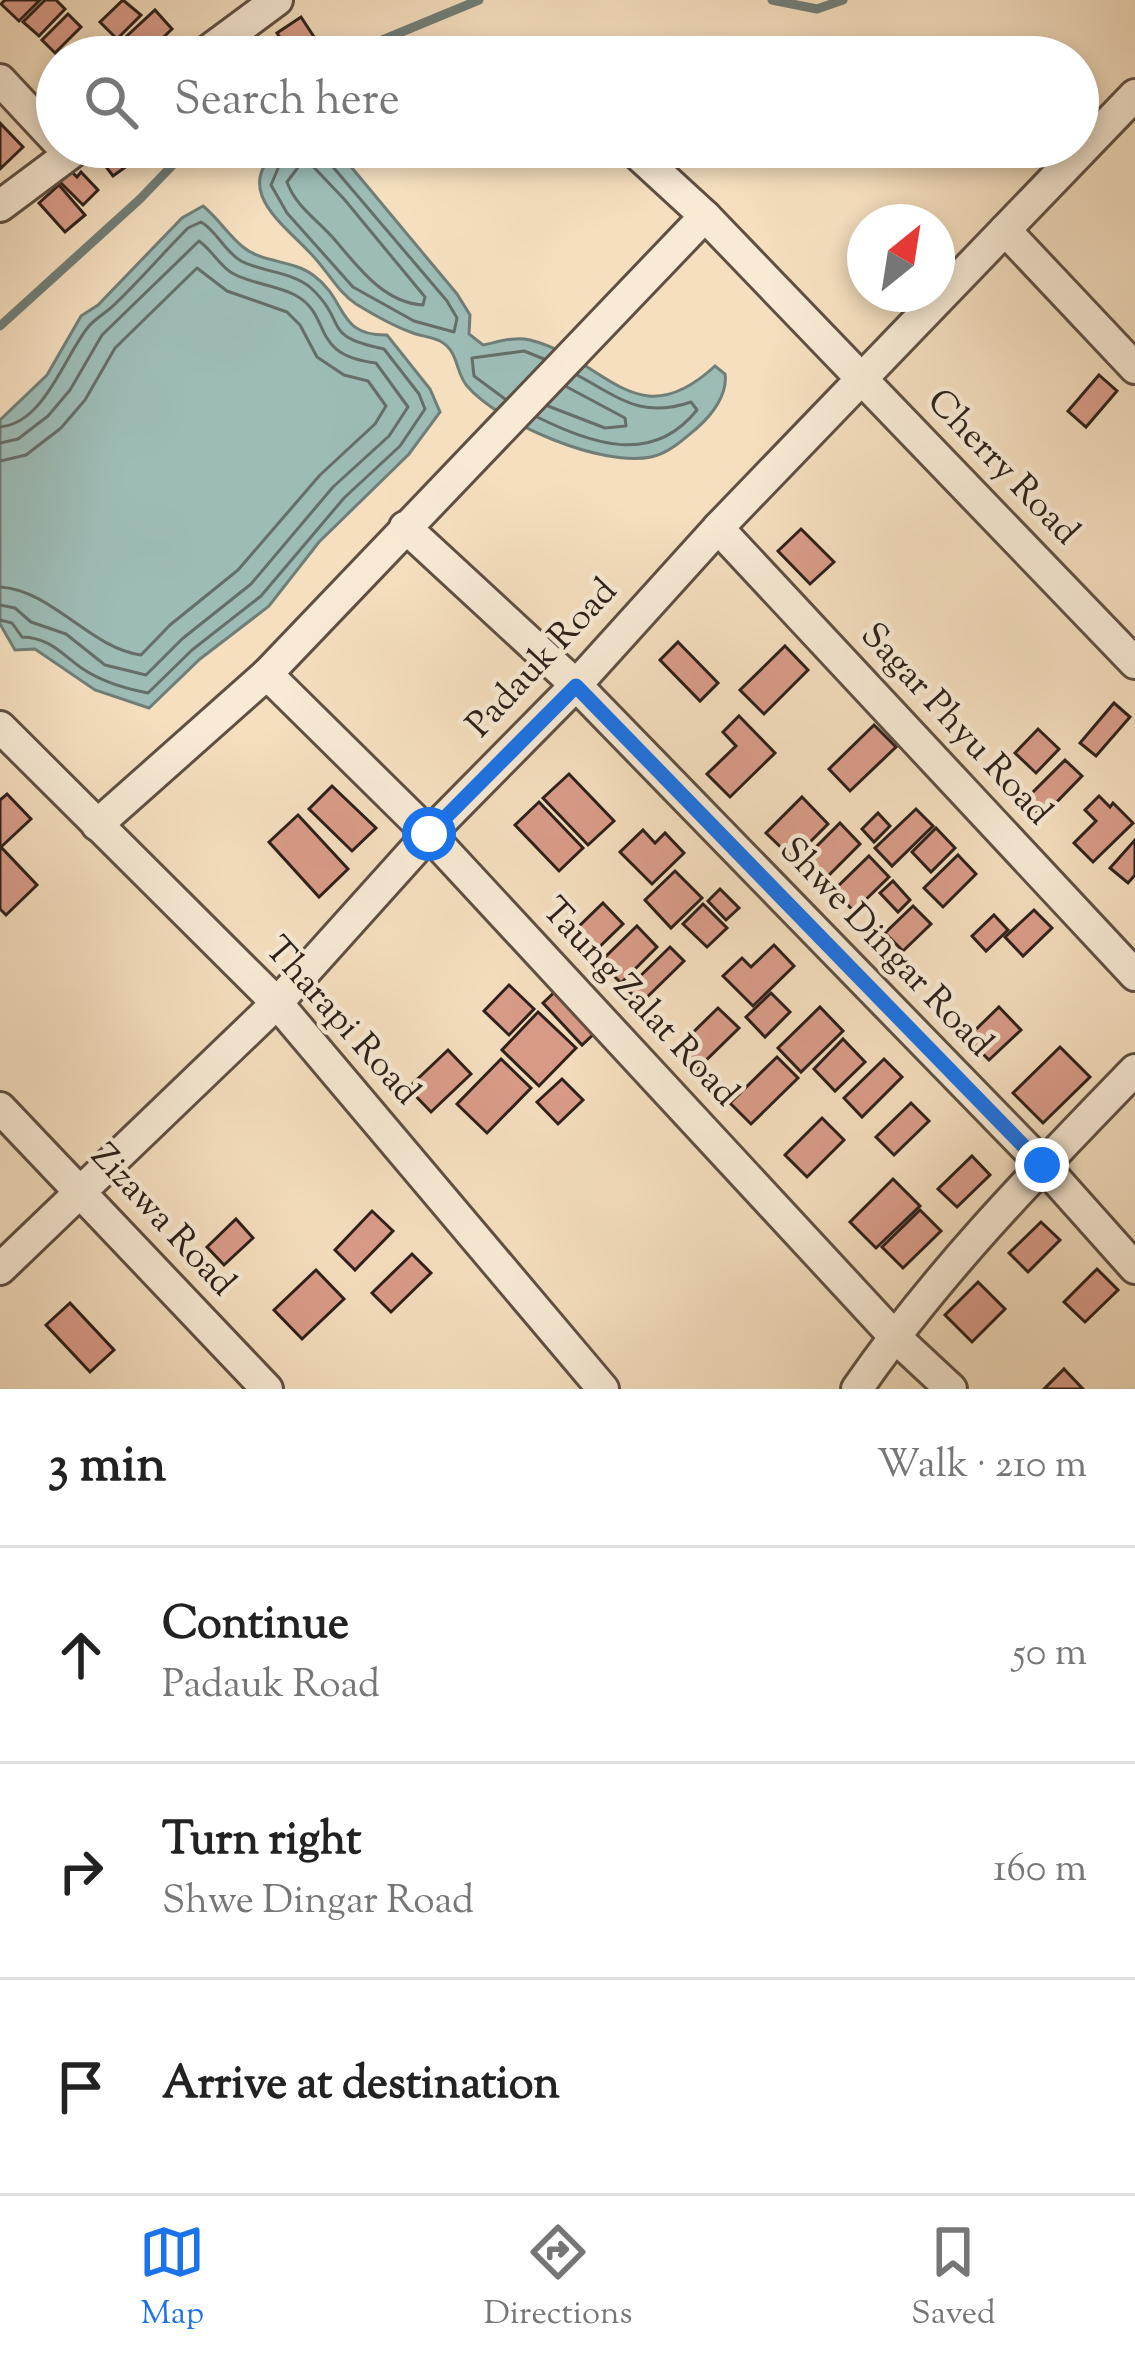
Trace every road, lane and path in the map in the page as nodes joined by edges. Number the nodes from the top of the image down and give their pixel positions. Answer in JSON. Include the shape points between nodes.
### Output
{"nodes":[{"id":1,"x":277,"y":0,"type":"edge"},
{"id":2,"x":238,"y":11,"type":"edge"},
{"id":3,"x":217,"y":36,"type":"edge"},
{"id":4,"x":0,"y":80,"type":"edge"},
{"id":5,"x":1135,"y":95,"type":"edge"},
{"id":6,"x":36,"y":116,"type":"edge"},
{"id":7,"x":1099,"y":132,"type":"edge"},
{"id":8,"x":43,"y":168,"type":"edge"},
{"id":9,"x":653,"y":168,"type":"edge"},
{"id":10,"x":1065,"y":168,"type":"edge"},
{"id":11,"x":0,"y":206,"type":"edge"},
{"id":12,"x":705,"y":216,"type":"junction"},
{"id":13,"x":1005,"y":230,"type":"junction"},
{"id":14,"x":1135,"y":368,"type":"edge"},
{"id":15,"x":862,"y":378,"type":"junction"},
{"id":16,"x":405,"y":527,"type":"junction"},
{"id":17,"x":718,"y":528,"type":"junction"},
{"id":18,"x":1135,"y":663,"type":"edge"},
{"id":19,"x":267,"y":674,"type":"junction"},
{"id":20,"x":576,"y":686,"type":"junction"},
{"id":21,"x":0,"y":727,"type":"edge"},
{"id":22,"x":97,"y":825,"type":"junction"},
{"id":23,"x":429,"y":834,"type":"junction"},
{"id":24,"x":1135,"y":975,"type":"edge"},
{"id":25,"x":278,"y":1003,"type":"junction"},
{"id":26,"x":1135,"y":1070,"type":"edge"},
{"id":27,"x":0,"y":1108,"type":"edge"},
{"id":28,"x":1042,"y":1165,"type":"junction"},
{"id":29,"x":79,"y":1190,"type":"junction"},
{"id":30,"x":1135,"y":1268,"type":"edge"},
{"id":31,"x":0,"y":1269,"type":"edge"},
{"id":32,"x":894,"y":1336,"type":"junction"},
{"id":33,"x":267,"y":1389,"type":"edge"},
{"id":34,"x":603,"y":1389,"type":"edge"},
{"id":35,"x":857,"y":1389,"type":"edge"},
{"id":36,"x":951,"y":1389,"type":"edge"}],
"edges":[{"from":1,"to":2,"type":"street"},
{"from":2,"to":3,"type":"street"},
{"from":4,"to":6,"type":"street"},
{"from":5,"to":7,"type":"street","name":"Padauk Road"},
{"from":8,"to":11,"type":"street"},
{"from":9,"to":12,"type":"street","name":"Cherry Road"},
{"from":10,"to":13,"type":"street","name":"Padauk Road"},
{"from":12,"to":15,"type":"street","name":"Cherry Road"},
{"from":12,"to":16,"type":"street"},
{"from":13,"to":14,"type":"street"},
{"from":13,"to":15,"type":"street","name":"Padauk Road"},
{"from":15,"to":17,"type":"street","name":"Padauk Road"},
{"from":15,"to":18,"type":"street","name":"Cherry Road"},
{"from":16,"to":19,"type":"street"},
{"from":16,"to":20,"type":"street","name":"Shwe Dingar Road"},
{"from":17,"to":20,"type":"street","name":"Padauk Road"},
{"from":17,"to":24,"type":"street","name":"Sagar Phyu Road"},
{"from":19,"to":22,"type":"street"},
{"from":19,"to":23,"type":"street","name":"Taung Zalat Road"},
{"from":20,"to":23,"type":"street","name":"Padauk Road"},
{"from":20,"to":28,"type":"street","name":"Shwe Dingar Road"},
{"from":21,"to":22,"type":"street","name":"Tharapi Road"},
{"from":22,"to":25,"type":"street","name":"Tharapi Road"},
{"from":23,"to":25,"type":"street","name":"Padauk Road"},
{"from":23,"to":32,"type":"street","name":"Taung Zalat Road"},
{"from":25,"to":29,"type":"street","name":"Padauk Road"},
{"from":25,"to":34,"type":"street","name":"Tharapi Road"},
{"from":26,"to":28,"type":"street"},
{"from":27,"to":29,"type":"street","name":"Zizawa Road"},
{"from":28,"to":30,"type":"street","name":"Shwe Dingar Road"},
{"from":28,"to":32,"type":"street"},
{"from":29,"to":31,"type":"street","name":"Padauk Road"},
{"from":29,"to":33,"type":"street","name":"Zizawa Road"},
{"from":32,"to":35,"type":"street"},
{"from":32,"to":36,"type":"street","name":"Taung Zalat Road"}]}
